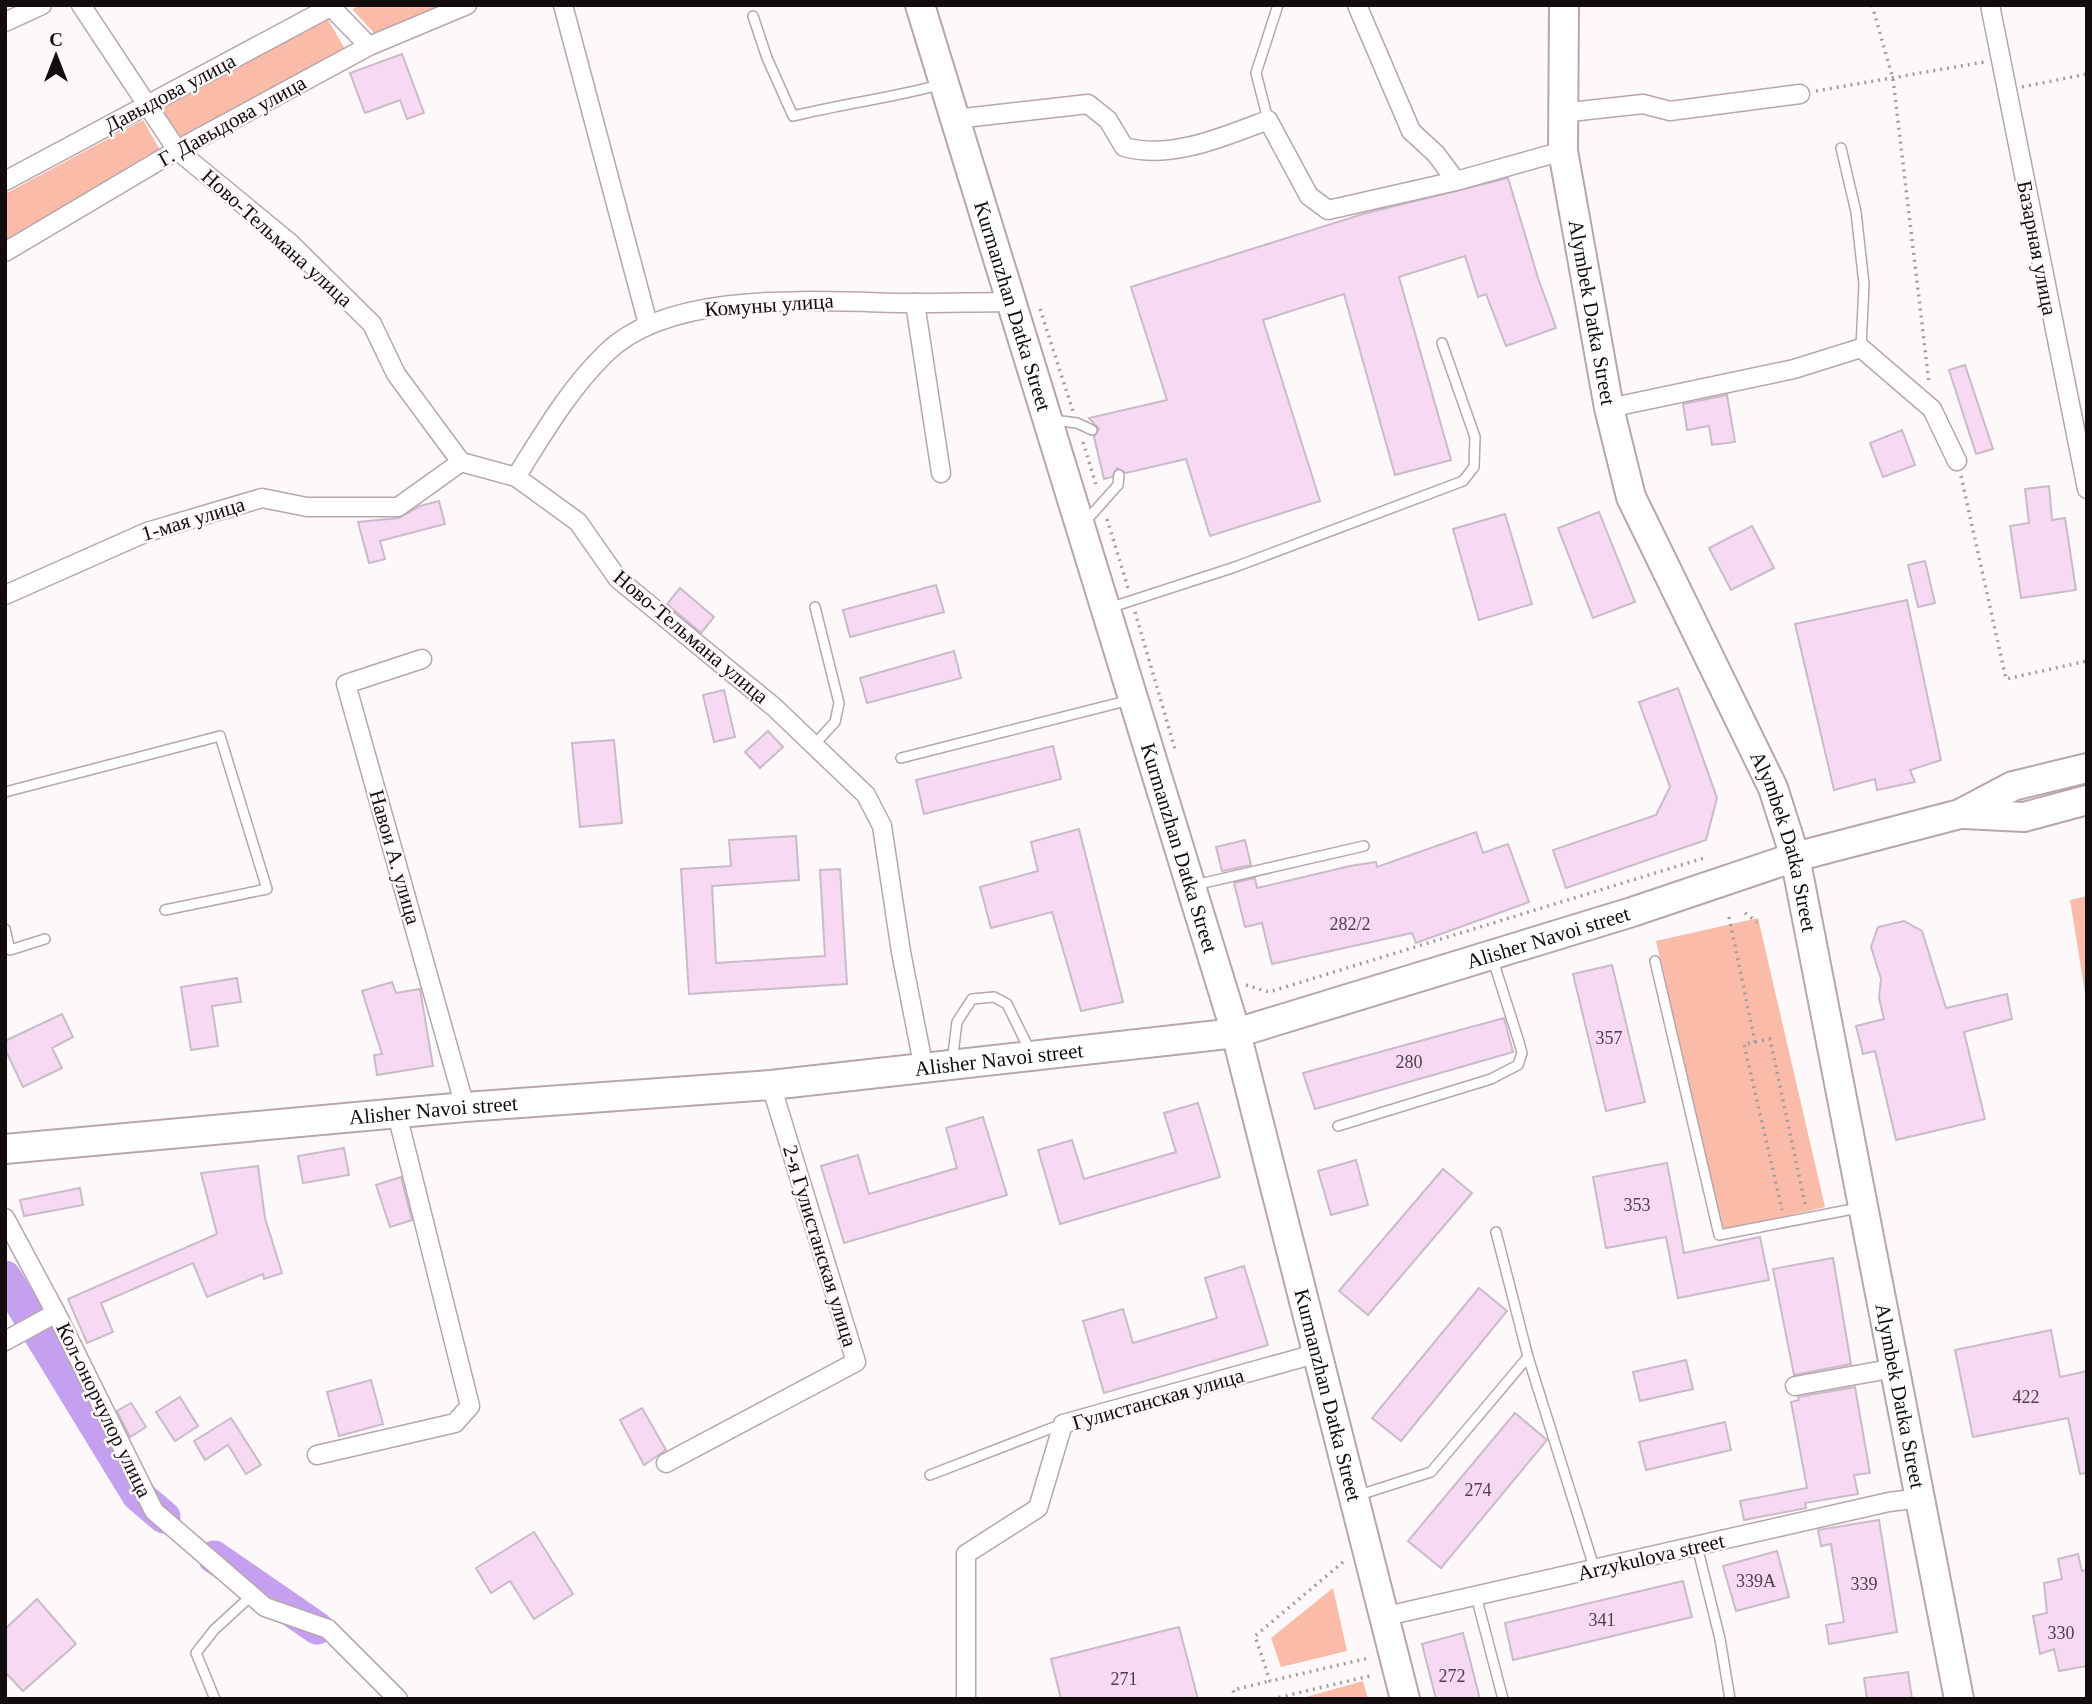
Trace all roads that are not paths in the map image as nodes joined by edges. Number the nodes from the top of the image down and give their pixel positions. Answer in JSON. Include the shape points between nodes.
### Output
{"nodes":[{"id":1,"x":41,"y":5,"type":"edge"},
{"id":2,"x":81,"y":5,"type":"edge"},
{"id":3,"x":467,"y":5,"type":"edge"},
{"id":4,"x":563,"y":5,"type":"edge"},
{"id":5,"x":920,"y":5,"type":"edge"},
{"id":6,"x":1278,"y":5,"type":"edge"},
{"id":7,"x":1357,"y":5,"type":"edge"},
{"id":8,"x":1564,"y":5,"type":"edge"},
{"id":9,"x":1990,"y":5,"type":"edge"},
{"id":10,"x":331,"y":6,"type":"edge"},
{"id":11,"x":753,"y":16,"type":"dead end"},
{"id":12,"x":5,"y":22,"type":"edge"},
{"id":13,"x":369,"y":46,"type":"junction"},
{"id":14,"x":944,"y":84,"type":"junction"},
{"id":15,"x":1800,"y":94,"type":"road end"},
{"id":16,"x":148,"y":104,"type":"junction"},
{"id":17,"x":1561,"y":113,"type":"junction"},
{"id":18,"x":955,"y":118,"type":"junction"},
{"id":19,"x":1268,"y":120,"type":"junction"},
{"id":20,"x":1841,"y":148,"type":"dead end"},
{"id":21,"x":177,"y":150,"type":"junction"},
{"id":22,"x":1563,"y":151,"type":"junction"},
{"id":23,"x":5,"y":181,"type":"edge"},
{"id":24,"x":1456,"y":181,"type":"junction"},
{"id":25,"x":5,"y":252,"type":"edge"},
{"id":26,"x":915,"y":303,"type":"junction"},
{"id":27,"x":1026,"y":305,"type":"junction"},
{"id":28,"x":648,"y":324,"type":"junction"},
{"id":29,"x":1442,"y":344,"type":"dead end"},
{"id":30,"x":1861,"y":348,"type":"junction"},
{"id":31,"x":1609,"y":408,"type":"junction"},
{"id":32,"x":1048,"y":419,"type":"junction"},
{"id":33,"x":1092,"y":430,"type":"dead end"},
{"id":34,"x":1957,"y":460,"type":"road end"},
{"id":35,"x":461,"y":462,"type":"junction"},
{"id":36,"x":942,"y":473,"type":"dead end"},
{"id":37,"x":1119,"y":475,"type":"dead end"},
{"id":38,"x":516,"y":477,"type":"junction"},
{"id":39,"x":2087,"y":489,"type":"edge"},
{"id":40,"x":1080,"y":527,"type":"junction"},
{"id":41,"x":5,"y":595,"type":"edge"},
{"id":42,"x":815,"y":607,"type":"dead end"},
{"id":43,"x":1104,"y":609,"type":"junction"},
{"id":44,"x":422,"y":659,"type":"dead end"},
{"id":45,"x":1131,"y":700,"type":"junction"},
{"id":46,"x":814,"y":745,"type":"junction"},
{"id":47,"x":901,"y":758,"type":"dead end"},
{"id":48,"x":2087,"y":768,"type":"edge"},
{"id":49,"x":5,"y":792,"type":"edge"},
{"id":50,"x":2087,"y":800,"type":"edge"},
{"id":51,"x":1960,"y":814,"type":"junction"},
{"id":52,"x":1364,"y":846,"type":"dead end"},
{"id":53,"x":1795,"y":857,"type":"junction"},
{"id":54,"x":1189,"y":886,"type":"junction"},
{"id":55,"x":165,"y":910,"type":"dead end"},
{"id":56,"x":5,"y":929,"type":"edge"},
{"id":57,"x":45,"y":939,"type":"dead end"},
{"id":58,"x":1491,"y":956,"type":"junction"},
{"id":59,"x":1655,"y":961,"type":"dead end"},
{"id":60,"x":1236,"y":1033,"type":"junction"},
{"id":61,"x":1032,"y":1056,"type":"junction"},
{"id":62,"x":938,"y":1067,"type":"junction"},
{"id":63,"x":771,"y":1085,"type":"junction"},
{"id":64,"x":465,"y":1107,"type":"junction"},
{"id":65,"x":397,"y":1114,"type":"junction"},
{"id":66,"x":1338,"y":1126,"type":"dead end"},
{"id":67,"x":5,"y":1149,"type":"edge"},
{"id":68,"x":1864,"y":1208,"type":"junction"},
{"id":69,"x":5,"y":1218,"type":"edge"},
{"id":70,"x":1496,"y":1232,"type":"dead end"},
{"id":71,"x":56,"y":1313,"type":"junction"},
{"id":72,"x":5,"y":1340,"type":"edge"},
{"id":73,"x":1315,"y":1354,"type":"junction"},
{"id":74,"x":1528,"y":1357,"type":"junction"},
{"id":75,"x":1895,"y":1367,"type":"junction"},
{"id":76,"x":1795,"y":1386,"type":"dead end"},
{"id":77,"x":1063,"y":1424,"type":"junction"},
{"id":78,"x":317,"y":1455,"type":"dead end"},
{"id":79,"x":666,"y":1463,"type":"dead end"},
{"id":80,"x":930,"y":1475,"type":"dead end"},
{"id":81,"x":1352,"y":1498,"type":"junction"},
{"id":82,"x":1920,"y":1498,"type":"junction"},
{"id":83,"x":1697,"y":1546,"type":"junction"},
{"id":84,"x":1595,"y":1570,"type":"junction"},
{"id":85,"x":251,"y":1596,"type":"junction"},
{"id":86,"x":1476,"y":1596,"type":"junction"},
{"id":87,"x":1382,"y":1617,"type":"junction"},
{"id":88,"x":215,"y":1699,"type":"edge"},
{"id":89,"x":398,"y":1699,"type":"edge"},
{"id":90,"x":966,"y":1699,"type":"edge"},
{"id":91,"x":1405,"y":1699,"type":"edge"},
{"id":92,"x":1503,"y":1699,"type":"edge"},
{"id":93,"x":1730,"y":1699,"type":"edge"},
{"id":94,"x":1959,"y":1699,"type":"edge"}],
"edges":[{"from":1,"to":12,"type":"street"},
{"from":2,"to":16,"type":"street","name":"Ново-Тельмана улица"},
{"from":3,"to":13,"type":"street","name":"Г. Давыдова улица"},
{"from":4,"to":28,"type":"street"},
{"from":5,"to":14,"type":"main road","name":"Kurmanzhan Datka Street"},
{"from":6,"to":19,"type":"lane","via":[[1256,73]]},
{"from":7,"to":24,"type":"street","via":[[1410,131],[1436,154]]},
{"from":8,"to":17,"type":"main road","name":"Alymbek Datka Street"},
{"from":9,"to":39,"type":"street","name":"Базарная улица"},
{"from":10,"to":13,"type":"street"},
{"from":10,"to":16,"type":"street","name":"Давыдова улица"},
{"from":11,"to":14,"type":"lane","via":[[793,116]]},
{"from":13,"to":21,"type":"street","name":"Г. Давыдова улица"},
{"from":14,"to":18,"type":"main road","name":"Kurmanzhan Datka Street"},
{"from":15,"to":17,"type":"street","via":[[1670,111],[1643,104]]},
{"from":16,"to":21,"type":"street","name":"Ново-Тельмана улица"},
{"from":16,"to":23,"type":"street","name":"Давыдова улица"},
{"from":17,"to":22,"type":"main road","name":"Alymbek Datka Street"},
{"from":18,"to":19,"type":"street","via":[[1088,104],[1108,120],[1124,147],[1148,154],[1194,145]]},
{"from":18,"to":27,"type":"main road","name":"Kurmanzhan Datka Street"},
{"from":19,"to":24,"type":"street","via":[[1309,197],[1328,210]]},
{"from":20,"to":30,"type":"lane","via":[[1856,212],[1864,284]]},
{"from":21,"to":25,"type":"street","name":"Г. Давыдова улица"},
{"from":21,"to":35,"type":"street","name":"Ново-Тельмана улица","via":[[290,243],[372,324],[396,374]]},
{"from":22,"to":24,"type":"street"},
{"from":22,"to":31,"type":"main road","name":"Alymbek Datka Street"},
{"from":26,"to":27,"type":"street","name":"Комуны улица"},
{"from":26,"to":28,"type":"street","name":"Комуны улица","via":[[851,300],[698,309]]},
{"from":26,"to":36,"type":"street"},
{"from":27,"to":32,"type":"main road","name":"Kurmanzhan Datka Street"},
{"from":28,"to":38,"type":"street","name":"Комуны улица","via":[[607,352],[559,408]]},
{"from":29,"to":43,"type":"lane","via":[[1475,437],[1474,467],[1462,481],[1235,567]]},
{"from":30,"to":31,"type":"street","via":[[1794,369]]},
{"from":30,"to":34,"type":"street","via":[[1932,409]]},
{"from":31,"to":53,"type":"main road","name":"Alymbek Datka Street","via":[[1631,497],[1773,788]]},
{"from":32,"to":33,"type":"lane"},
{"from":32,"to":40,"type":"main road","name":"Kurmanzhan Datka Street"},
{"from":35,"to":38,"type":"street","name":"Ново-Тельмана улица"},
{"from":35,"to":41,"type":"street","name":"1-мая улица","via":[[398,507],[307,507],[262,498],[147,531]]},
{"from":37,"to":40,"type":"lane","via":[[1118,485],[1103,506]]},
{"from":38,"to":46,"type":"street","name":"Ново-Тельмана улица","via":[[578,522],[618,579]]},
{"from":40,"to":43,"type":"main road","name":"Kurmanzhan Datka Street"},
{"from":42,"to":46,"type":"lane","via":[[839,703],[835,722]]},
{"from":43,"to":45,"type":"main road","name":"Kurmanzhan Datka Street"},
{"from":44,"to":64,"type":"street","name":"Навои А. улица","via":[[346,684]]},
{"from":45,"to":47,"type":"lane"},
{"from":45,"to":54,"type":"main road","name":"Kurmanzhan Datka Street"},
{"from":46,"to":62,"type":"street","name":"Ново-Тельмана улица","via":[[866,795],[882,826],[901,952]]},
{"from":48,"to":51,"type":"main road","name":"Alisher Navoi street","via":[[2014,786]]},
{"from":49,"to":55,"type":"lane","via":[[220,736],[267,890]]},
{"from":50,"to":51,"type":"main road","name":"Alisher Navoi street","via":[[2024,817]]},
{"from":51,"to":53,"type":"main road","name":"Alisher Navoi street"},
{"from":52,"to":54,"type":"lane"},
{"from":53,"to":58,"type":"main road","name":"Alisher Navoi street"},
{"from":53,"to":68,"type":"main road","name":"Alymbek Datka Street"},
{"from":54,"to":60,"type":"main road","name":"Kurmanzhan Datka Street"},
{"from":56,"to":57,"type":"lane","via":[[10,950]]},
{"from":58,"to":60,"type":"main road","name":"Alisher Navoi street"},
{"from":58,"to":66,"type":"lane","via":[[1519,1042],[1518,1065],[1492,1079]]},
{"from":59,"to":68,"type":"lane","via":[[1719,1235]]},
{"from":60,"to":61,"type":"main road","name":"Alisher Navoi street"},
{"from":60,"to":73,"type":"main road","name":"Kurmanzhan Datka Street"},
{"from":61,"to":62,"type":"main road","name":"Alisher Navoi street"},
{"from":61,"to":62,"type":"lane","via":[[1007,1004],[995,997],[972,999]]},
{"from":62,"to":63,"type":"main road","name":"Alisher Navoi street"},
{"from":63,"to":64,"type":"main road","name":"Alisher Navoi street"},
{"from":63,"to":79,"type":"street","name":"2-я Гулистанская улица","via":[[856,1363]]},
{"from":64,"to":65,"type":"main road","name":"Alisher Navoi street"},
{"from":65,"to":67,"type":"main road","name":"Alisher Navoi street"},
{"from":65,"to":78,"type":"street","via":[[470,1406],[455,1423]]},
{"from":68,"to":75,"type":"main road","name":"Alymbek Datka Street"},
{"from":69,"to":71,"type":"street","name":"Кол-онорчулор улица"},
{"from":70,"to":74,"type":"lane"},
{"from":71,"to":72,"type":"street"},
{"from":71,"to":85,"type":"street","name":"Кол-онорчулор улица","via":[[155,1511]]},
{"from":73,"to":77,"type":"street","name":"Гулистанская улица"},
{"from":73,"to":81,"type":"main road","name":"Kurmanzhan Datka Street"},
{"from":74,"to":81,"type":"lane","via":[[1431,1472]]},
{"from":74,"to":84,"type":"lane"},
{"from":75,"to":76,"type":"street"},
{"from":75,"to":82,"type":"main road","name":"Alymbek Datka Street"},
{"from":77,"to":80,"type":"lane"},
{"from":77,"to":90,"type":"street","name":"Гулистанская улица","via":[[1038,1508],[966,1554]]},
{"from":81,"to":87,"type":"main road","name":"Kurmanzhan Datka Street"},
{"from":82,"to":83,"type":"street","name":"Arzykulova street"},
{"from":82,"to":94,"type":"main road","name":"Alymbek Datka Street"},
{"from":83,"to":84,"type":"street","name":"Arzykulova street"},
{"from":83,"to":93,"type":"lane"},
{"from":84,"to":86,"type":"street","name":"Arzykulova street"},
{"from":85,"to":88,"type":"lane","via":[[196,1653]]},
{"from":85,"to":89,"type":"street","name":"Кол-онорчулор улица","via":[[265,1608],[328,1629]]},
{"from":86,"to":87,"type":"street","name":"Arzykulova street"},
{"from":86,"to":92,"type":"lane"},
{"from":87,"to":91,"type":"main road","name":"Kurmanzhan Datka Street"}]}
